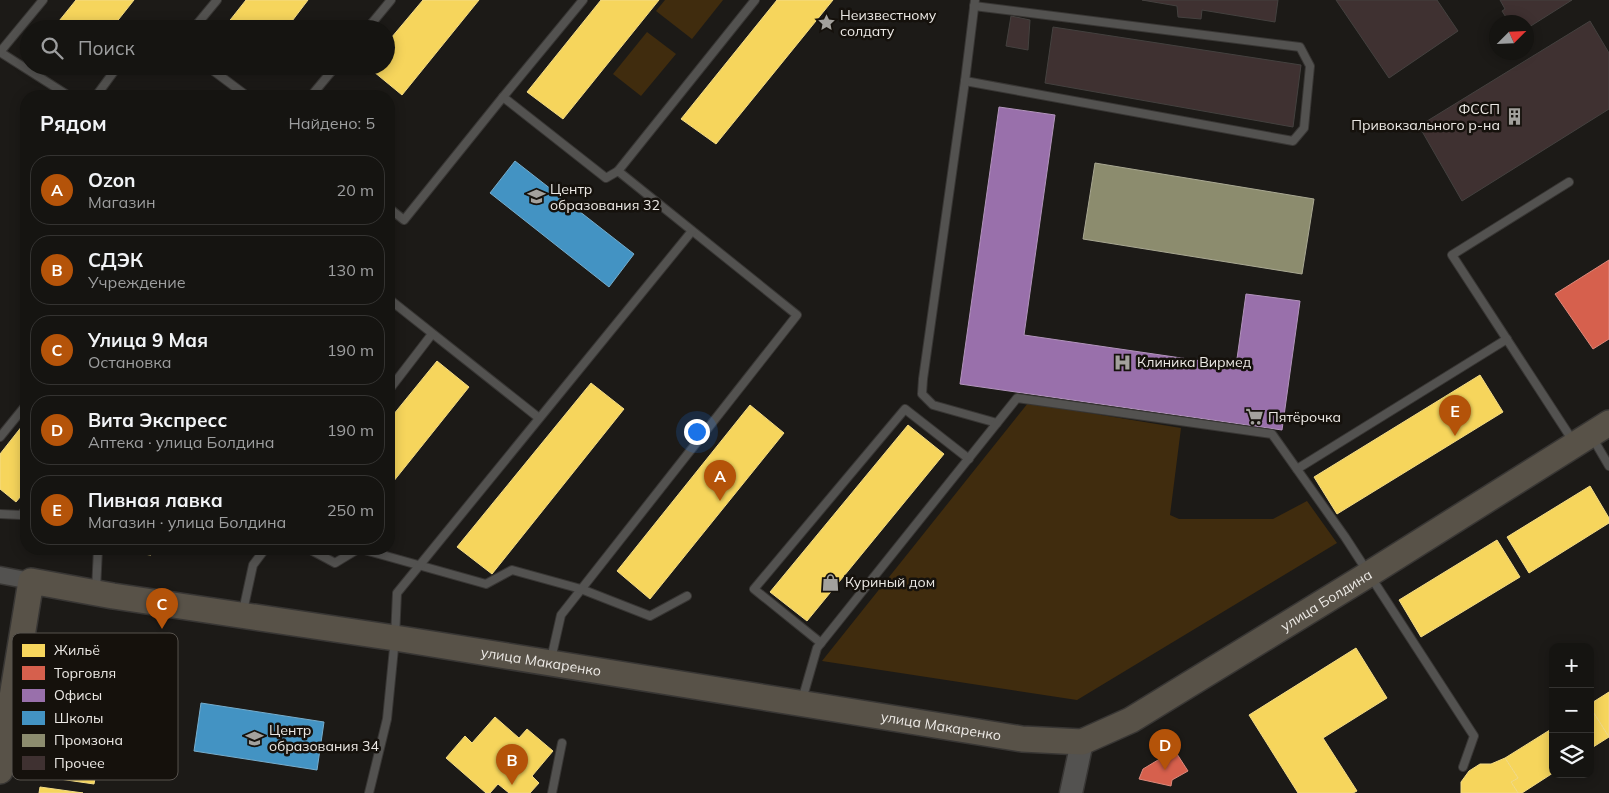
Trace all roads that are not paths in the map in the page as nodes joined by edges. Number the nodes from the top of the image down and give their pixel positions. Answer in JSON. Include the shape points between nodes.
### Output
{"nodes":[{"id":1,"x":43,"y":0,"type":"edge"},
{"id":2,"x":217,"y":0,"type":"edge"},
{"id":3,"x":391,"y":0,"type":"edge"},
{"id":4,"x":583,"y":0,"type":"edge"},
{"id":5,"x":755,"y":0,"type":"edge"},
{"id":6,"x":975,"y":3,"type":"edge"},
{"id":7,"x":26,"y":20,"type":"edge"},
{"id":8,"x":200,"y":20,"type":"edge"},
{"id":9,"x":374,"y":20,"type":"edge"},
{"id":10,"x":20,"y":28,"type":"edge"},
{"id":11,"x":0,"y":52,"type":"edge"},
{"id":12,"x":20,"y":65,"type":"edge"},
{"id":13,"x":36,"y":75,"type":"edge"},
{"id":14,"x":111,"y":75,"type":"edge"},
{"id":15,"x":219,"y":75,"type":"edge"},
{"id":16,"x":328,"y":75,"type":"edge"},
{"id":17,"x":965,"y":82,"type":"junction"},
{"id":18,"x":60,"y":90,"type":"edge"},
{"id":19,"x":100,"y":90,"type":"edge"},
{"id":20,"x":239,"y":90,"type":"edge"},
{"id":21,"x":315,"y":90,"type":"edge"},
{"id":22,"x":504,"y":97,"type":"junction"},
{"id":23,"x":618,"y":171,"type":"junction"},
{"id":24,"x":1569,"y":182,"type":"dead end"},
{"id":25,"x":395,"y":213,"type":"edge"},
{"id":26,"x":692,"y":230,"type":"junction"},
{"id":27,"x":395,"y":304,"type":"edge"},
{"id":28,"x":432,"y":334,"type":"junction"},
{"id":29,"x":1507,"y":339,"type":"junction"},
{"id":30,"x":395,"y":382,"type":"edge"},
{"id":31,"x":20,"y":412,"type":"edge"},
{"id":32,"x":539,"y":418,"type":"junction"},
{"id":33,"x":998,"y":423,"type":"junction"},
{"id":34,"x":1591,"y":434,"type":"edge"},
{"id":35,"x":0,"y":437,"type":"edge"},
{"id":36,"x":969,"y":459,"type":"junction"},
{"id":37,"x":1609,"y":466,"type":"edge"},
{"id":38,"x":1297,"y":469,"type":"junction"},
{"id":39,"x":0,"y":514,"type":"edge"},
{"id":40,"x":20,"y":515,"type":"edge"},
{"id":41,"x":98,"y":555,"type":"edge"},
{"id":42,"x":260,"y":555,"type":"edge"},
{"id":43,"x":320,"y":555,"type":"edge"},
{"id":44,"x":348,"y":555,"type":"edge"},
{"id":45,"x":382,"y":555,"type":"edge"},
{"id":46,"x":420,"y":565,"type":"junction"},
{"id":47,"x":1369,"y":574,"type":"junction"},
{"id":48,"x":0,"y":575,"type":"edge"},
{"id":49,"x":31,"y":581,"type":"junction"},
{"id":50,"x":582,"y":588,"type":"junction"},
{"id":51,"x":96,"y":592,"type":"junction"},
{"id":52,"x":687,"y":596,"type":"dead end"},
{"id":53,"x":242,"y":615,"type":"junction"},
{"id":54,"x":20,"y":633,"type":"edge"},
{"id":55,"x":395,"y":638,"type":"junction"},
{"id":56,"x":821,"y":643,"type":"junction"},
{"id":57,"x":550,"y":663,"type":"junction"},
{"id":58,"x":12,"y":675,"type":"edge"},
{"id":59,"x":800,"y":704,"type":"junction"},
{"id":60,"x":1082,"y":742,"type":"junction"},
{"id":61,"x":562,"y":743,"type":"dead end"},
{"id":62,"x":1463,"y":767,"type":"dead end"},
{"id":63,"x":0,"y":771,"type":"edge"},
{"id":64,"x":369,"y":793,"type":"edge"},
{"id":65,"x":552,"y":793,"type":"edge"},
{"id":66,"x":1071,"y":793,"type":"edge"}],
"edges":[{"from":1,"to":7,"type":"lane"},
{"from":2,"to":8,"type":"lane"},
{"from":3,"to":9,"type":"lane"},
{"from":4,"to":22,"type":"lane"},
{"from":5,"to":23,"type":"lane"},
{"from":6,"to":17,"type":"lane"},
{"from":6,"to":17,"type":"lane","via":[[1300,47],[1310,66],[1304,128],[1293,141]]},
{"from":10,"to":11,"type":"lane"},
{"from":11,"to":12,"type":"lane"},
{"from":13,"to":18,"type":"lane"},
{"from":14,"to":19,"type":"lane"},
{"from":15,"to":20,"type":"lane"},
{"from":16,"to":21,"type":"lane"},
{"from":17,"to":33,"type":"lane","via":[[922,394],[934,404]]},
{"from":22,"to":23,"type":"lane","via":[[606,178]]},
{"from":22,"to":25,"type":"lane","via":[[404,220]]},
{"from":23,"to":26,"type":"lane"},
{"from":24,"to":29,"type":"lane","via":[[1452,255]]},
{"from":26,"to":32,"type":"lane"},
{"from":26,"to":50,"type":"lane","via":[[797,315]]},
{"from":27,"to":28,"type":"lane"},
{"from":28,"to":30,"type":"lane"},
{"from":28,"to":32,"type":"lane"},
{"from":29,"to":34,"type":"lane"},
{"from":29,"to":38,"type":"lane"},
{"from":31,"to":35,"type":"lane"},
{"from":32,"to":46,"type":"lane"},
{"from":33,"to":36,"type":"lane"},
{"from":33,"to":38,"type":"lane","via":[[1018,398],[1272,434]]},
{"from":34,"to":37,"type":"lane"},
{"from":34,"to":47,"type":"main road","name":"улица Болдина"},
{"from":36,"to":56,"type":"lane"},
{"from":36,"to":56,"type":"lane","via":[[905,409],[754,589]]},
{"from":38,"to":47,"type":"lane"},
{"from":39,"to":40,"type":"lane"},
{"from":41,"to":51,"type":"lane"},
{"from":42,"to":53,"type":"lane","via":[[253,564]]},
{"from":43,"to":44,"type":"lane","via":[[334,563]]},
{"from":45,"to":46,"type":"lane"},
{"from":46,"to":50,"type":"lane","via":[[486,584],[512,570]]},
{"from":46,"to":55,"type":"lane","via":[[397,593]]},
{"from":47,"to":60,"type":"main road","name":"улица Болдина","via":[[1131,720]]},
{"from":47,"to":62,"type":"lane","via":[[1474,736]]},
{"from":48,"to":49,"type":"street","name":"улица Макаренко"},
{"from":49,"to":51,"type":"main road","name":"улица Макаренко"},
{"from":49,"to":54,"type":"main road"},
{"from":50,"to":52,"type":"lane","via":[[650,616]]},
{"from":50,"to":57,"type":"lane","via":[[561,615]]},
{"from":51,"to":53,"type":"main road","name":"улица Макаренко"},
{"from":53,"to":55,"type":"main road","name":"улица Макаренко"},
{"from":55,"to":57,"type":"main road","name":"улица Макаренко"},
{"from":55,"to":64,"type":"lane","via":[[387,719]]},
{"from":56,"to":59,"type":"lane"},
{"from":57,"to":59,"type":"main road","name":"улица Макаренко"},
{"from":58,"to":63,"type":"main road"},
{"from":59,"to":60,"type":"main road","name":"улица Макаренко","via":[[1022,739]]},
{"from":60,"to":66,"type":"main road"},
{"from":61,"to":65,"type":"lane"}]}
